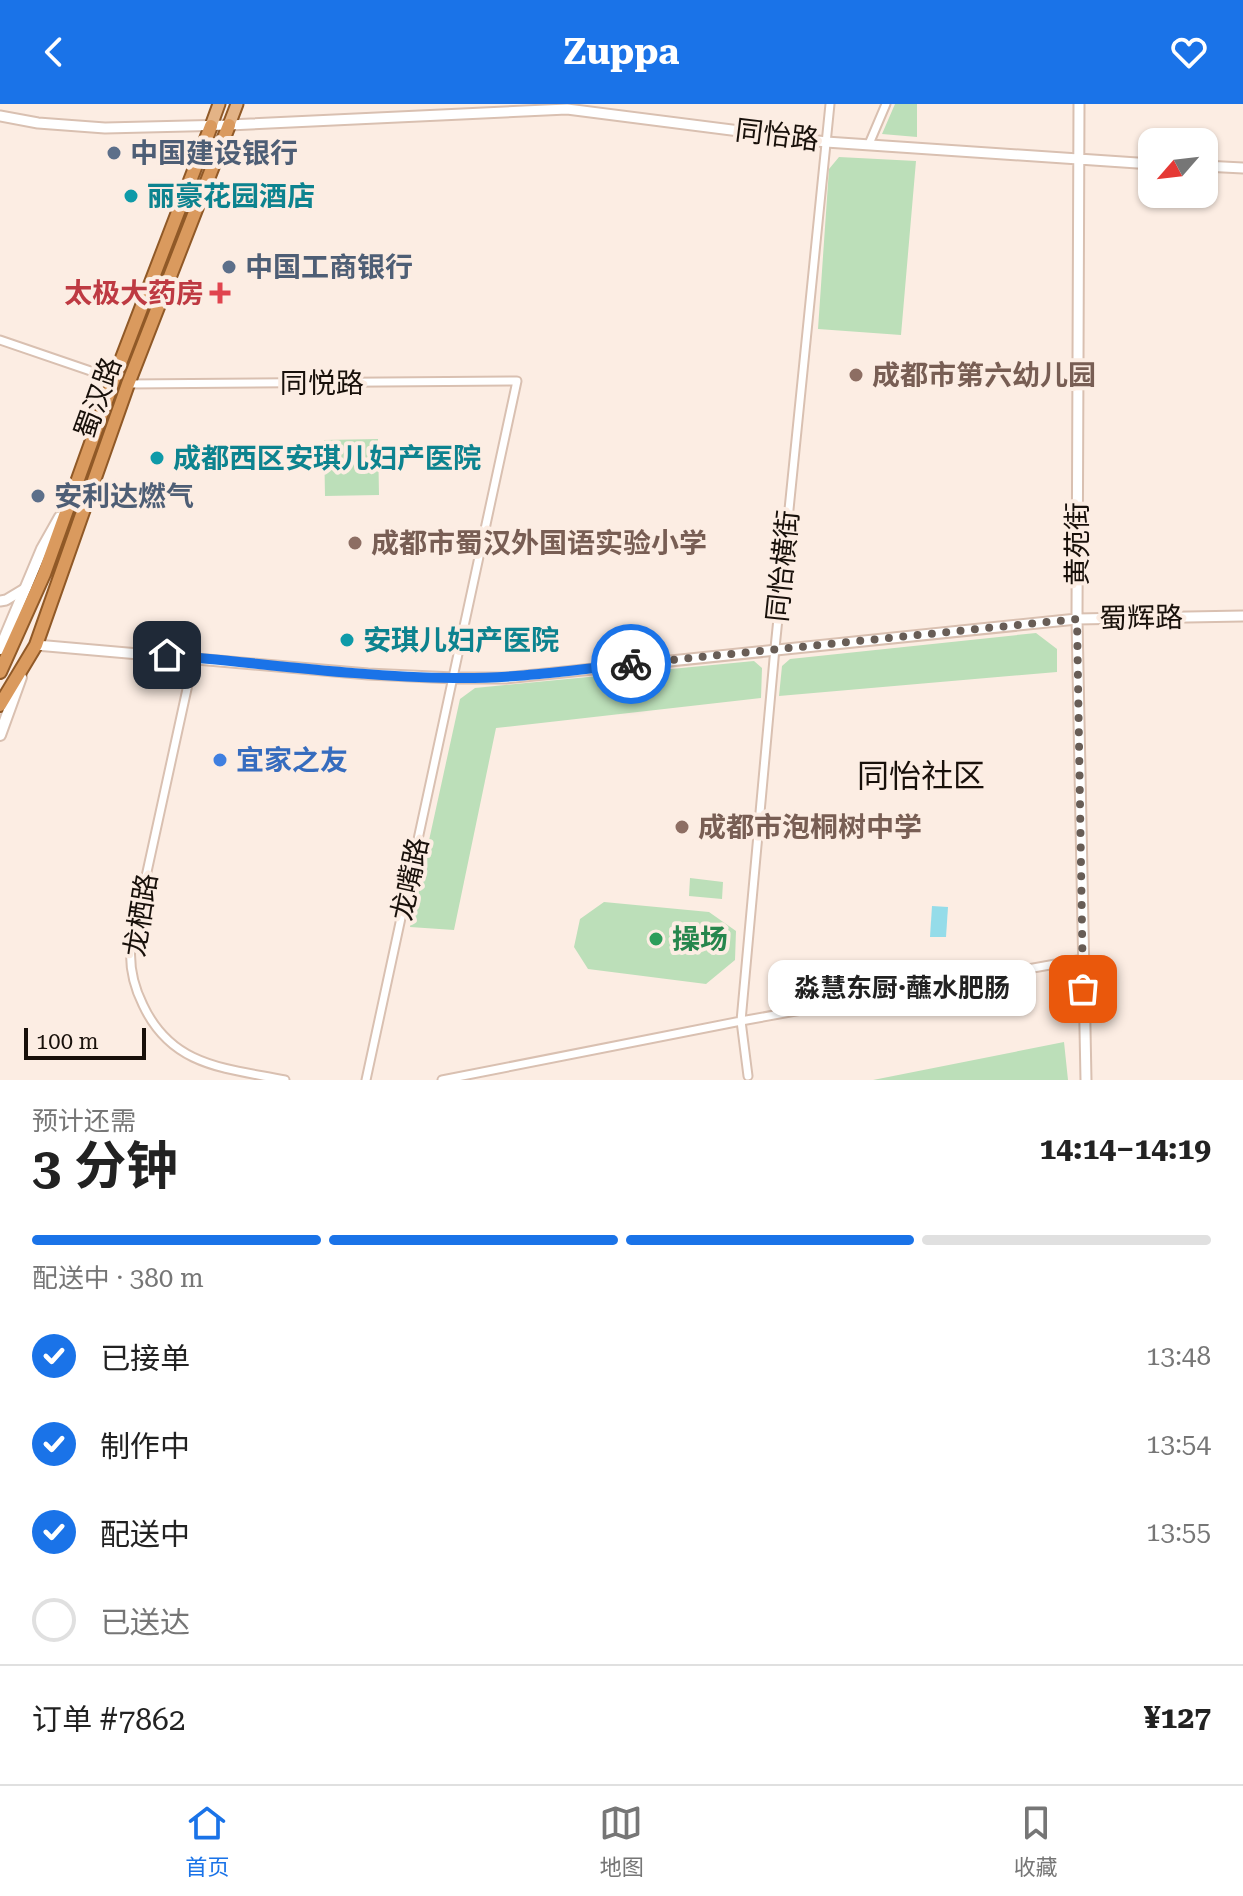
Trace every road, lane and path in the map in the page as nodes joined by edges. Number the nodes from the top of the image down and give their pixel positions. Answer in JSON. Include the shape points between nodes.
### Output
{"nodes":[{"id":1,"x":219,"y":104,"type":"edge"},
{"id":2,"x":237,"y":104,"type":"edge"},
{"id":3,"x":830,"y":104,"type":"edge"},
{"id":4,"x":886,"y":104,"type":"edge"},
{"id":5,"x":1079,"y":104,"type":"edge"},
{"id":6,"x":567,"y":107,"type":"edge"},
{"id":7,"x":0,"y":116,"type":"edge"},
{"id":8,"x":229,"y":125,"type":"junction"},
{"id":9,"x":211,"y":126,"type":"junction"},
{"id":10,"x":826,"y":142,"type":"junction"},
{"id":11,"x":869,"y":144,"type":"junction"},
{"id":12,"x":1078,"y":160,"type":"junction"},
{"id":13,"x":1138,"y":163,"type":"edge"},
{"id":14,"x":1218,"y":167,"type":"edge"},
{"id":15,"x":1243,"y":168,"type":"edge"},
{"id":16,"x":0,"y":340,"type":"edge"},
{"id":17,"x":114,"y":379,"type":"junction"},
{"id":18,"x":517,"y":381,"type":"joint"},
{"id":19,"x":128,"y":384,"type":"junction"},
{"id":20,"x":74,"y":490,"type":"junction"},
{"id":21,"x":26,"y":588,"type":"junction"},
{"id":22,"x":0,"y":601,"type":"edge"},
{"id":23,"x":1243,"y":616,"type":"edge"},
{"id":24,"x":1077,"y":619,"type":"junction"},
{"id":25,"x":0,"y":625,"type":"edge"},
{"id":26,"x":36,"y":645,"type":"junction"},
{"id":27,"x":1,"y":646,"type":"edge"},
{"id":28,"x":775,"y":648,"type":"junction"},
{"id":29,"x":194,"y":657,"type":"junction"},
{"id":30,"x":28,"y":659,"type":"junction"},
{"id":31,"x":0,"y":672,"type":"edge"},
{"id":32,"x":454,"y":678,"type":"junction"},
{"id":33,"x":0,"y":705,"type":"edge"},
{"id":34,"x":0,"y":735,"type":"edge"},
{"id":35,"x":1083,"y":959,"type":"junction"},
{"id":36,"x":741,"y":1021,"type":"junction"},
{"id":37,"x":748,"y":1076,"type":"dead end"},
{"id":38,"x":285,"y":1080,"type":"edge"},
{"id":39,"x":366,"y":1080,"type":"edge"},
{"id":40,"x":442,"y":1080,"type":"edge"},
{"id":41,"x":1086,"y":1080,"type":"edge"}],
"edges":[{"from":1,"to":9,"type":"main road","name":"蜀汉路"},
{"from":2,"to":8,"type":"main road","name":"蜀汉路"},
{"from":3,"to":10,"type":"street","name":"同怡横街"},
{"from":4,"to":11,"type":"street"},
{"from":5,"to":12,"type":"street","name":"黄苑街"},
{"from":6,"to":8,"type":"street","name":"同怡路"},
{"from":6,"to":10,"type":"street","name":"同怡路"},
{"from":7,"to":9,"type":"street","name":"同怡路","via":[[105,128]]},
{"from":8,"to":9,"type":"street","name":"同怡路"},
{"from":8,"to":19,"type":"highway","name":"蜀汉路"},
{"from":9,"to":17,"type":"highway","name":"蜀汉路"},
{"from":10,"to":11,"type":"street","name":"同怡路"},
{"from":10,"to":28,"type":"street","name":"同怡横街"},
{"from":11,"to":12,"type":"street","name":"同怡路"},
{"from":12,"to":13,"type":"street","name":"同怡路"},
{"from":12,"to":24,"type":"street","name":"黄苑街"},
{"from":14,"to":15,"type":"street"},
{"from":16,"to":17,"type":"street"},
{"from":17,"to":20,"type":"highway","name":"蜀汉路"},
{"from":18,"to":19,"type":"street","name":"同悦路"},
{"from":18,"to":32,"type":"street","name":"龙嘴路"},
{"from":19,"to":26,"type":"highway","name":"蜀汉路"},
{"from":20,"to":21,"type":"main road"},
{"from":20,"to":31,"type":"highway","name":"蜀汉路"},
{"from":21,"to":22,"type":"street"},
{"from":21,"to":27,"type":"main road"},
{"from":23,"to":24,"type":"street","name":"蜀辉路"},
{"from":24,"to":28,"type":"street","name":"蜀辉路"},
{"from":24,"to":35,"type":"street","name":"黄苑街"},
{"from":25,"to":27,"type":"street"},
{"from":26,"to":29,"type":"street","name":"蜀辉路"},
{"from":26,"to":30,"type":"highway","name":"蜀汉路"},
{"from":28,"to":32,"type":"street","name":"蜀辉路","via":[[506,678]]},
{"from":28,"to":36,"type":"street","name":"同怡横街"},
{"from":29,"to":32,"type":"street","name":"蜀辉路"},
{"from":29,"to":38,"type":"street","name":"龙栖路","via":[[131,945],[132,972],[148,1015],[172,1046],[222,1068]]},
{"from":30,"to":33,"type":"highway","name":"蜀汉路"},
{"from":30,"to":34,"type":"main road"},
{"from":32,"to":39,"type":"street","name":"龙嘴路"},
{"from":35,"to":36,"type":"street"},
{"from":35,"to":41,"type":"street","name":"黄苑街"},
{"from":36,"to":37,"type":"street","name":"同怡横街"},
{"from":36,"to":40,"type":"street"}]}
